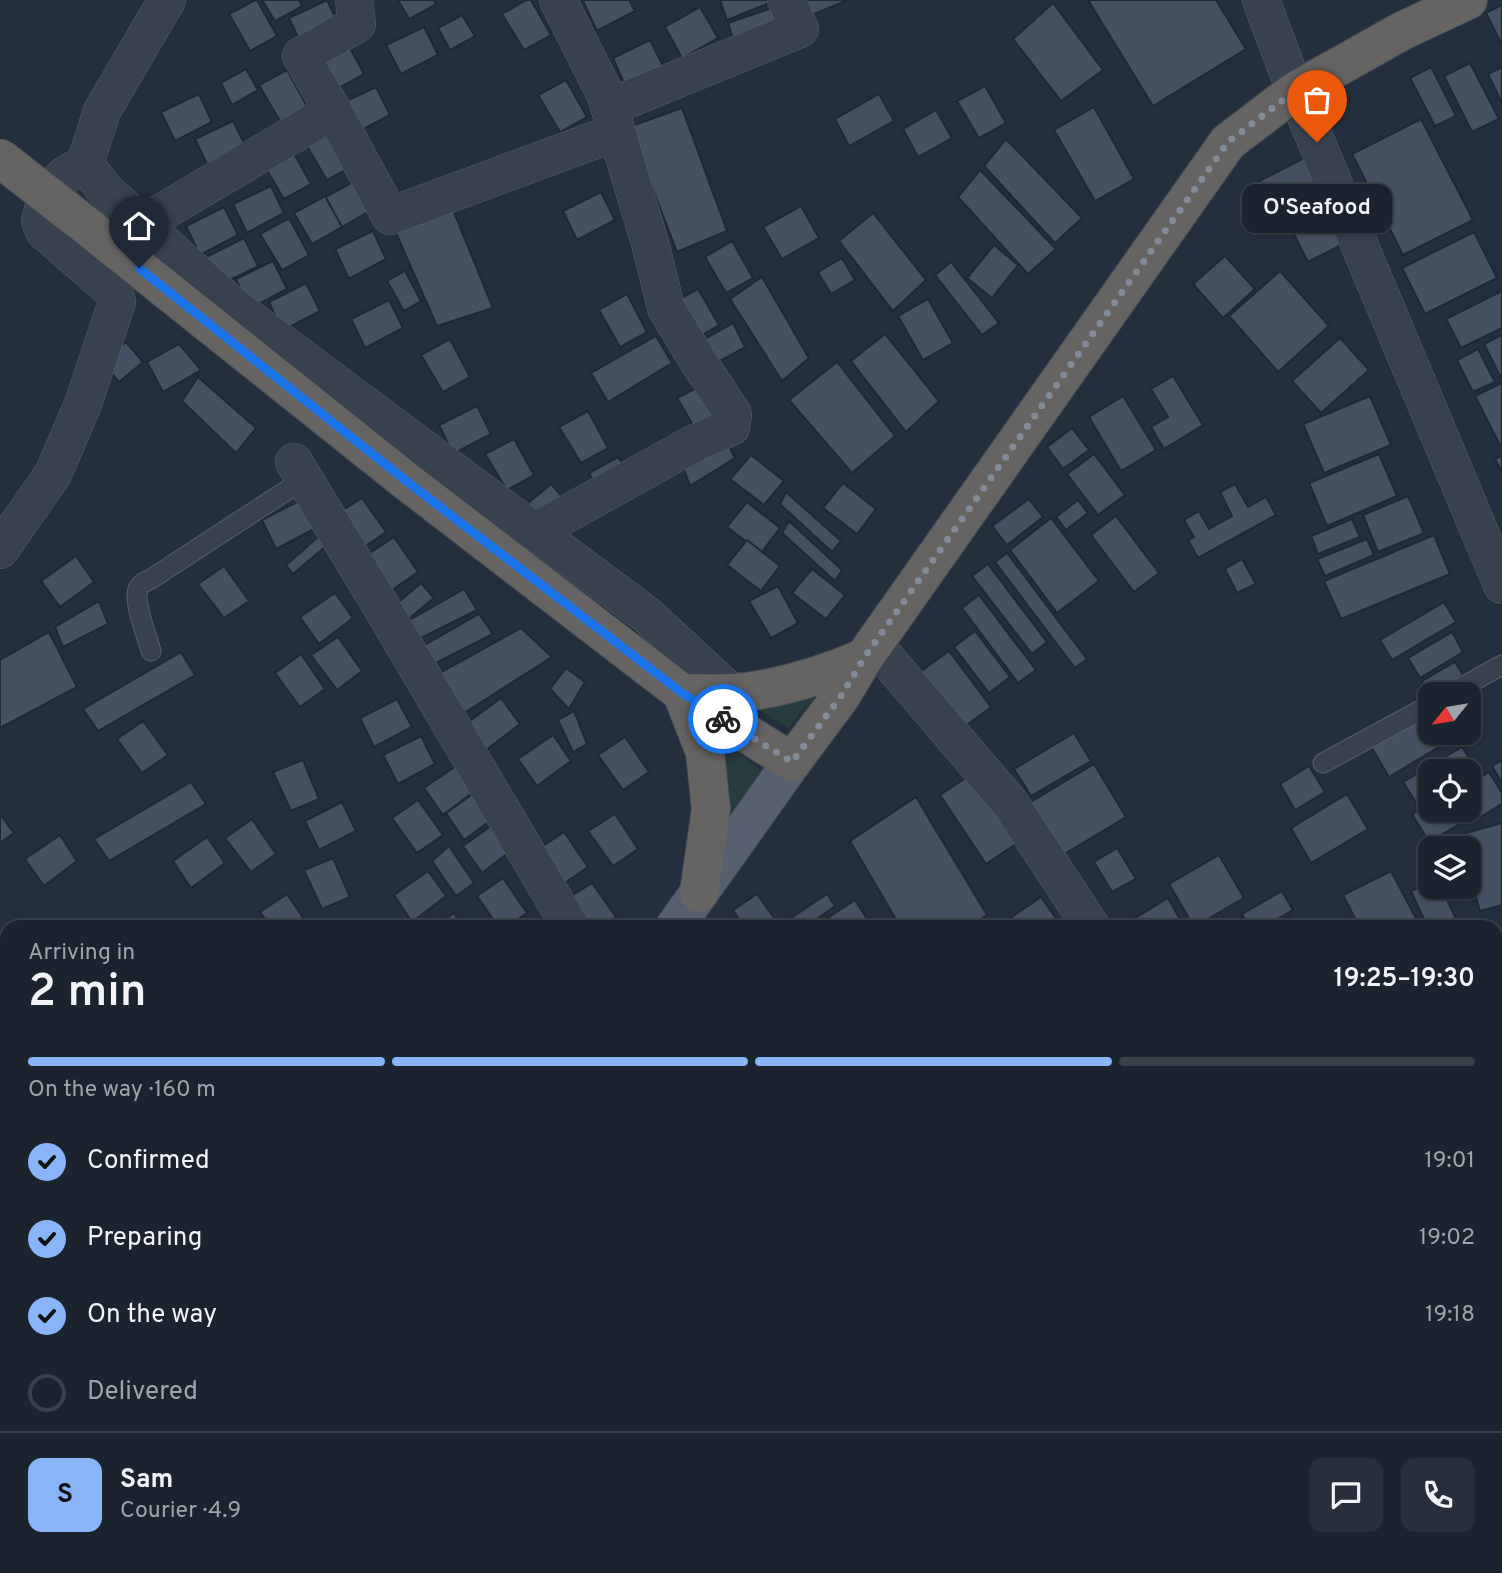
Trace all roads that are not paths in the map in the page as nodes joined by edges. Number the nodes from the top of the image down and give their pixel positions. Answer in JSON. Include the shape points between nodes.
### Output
{"nodes":[{"id":1,"x":167,"y":0,"type":"edge"},
{"id":2,"x":355,"y":0,"type":"edge"},
{"id":3,"x":558,"y":0,"type":"edge"},
{"id":4,"x":786,"y":0,"type":"edge"},
{"id":5,"x":1261,"y":0,"type":"edge"},
{"id":6,"x":1468,"y":0,"type":"edge"},
{"id":7,"x":1295,"y":91,"type":"junction"},
{"id":8,"x":606,"y":96,"type":"junction"},
{"id":9,"x":333,"y":111,"type":"junction"},
{"id":10,"x":617,"y":132,"type":"junction"},
{"id":11,"x":0,"y":158,"type":"edge"},
{"id":12,"x":85,"y":164,"type":"junction"},
{"id":13,"x":142,"y":224,"type":"junction"},
{"id":14,"x":300,"y":472,"type":"joint"},
{"id":15,"x":536,"y":531,"type":"junction"},
{"id":16,"x":0,"y":551,"type":"edge"},
{"id":17,"x":1502,"y":585,"type":"edge"},
{"id":18,"x":151,"y":651,"type":"dead end"},
{"id":19,"x":869,"y":651,"type":"junction"},
{"id":20,"x":1502,"y":665,"type":"edge"},
{"id":21,"x":1471,"y":682,"type":"edge"},
{"id":22,"x":730,"y":692,"type":"junction"},
{"id":23,"x":682,"y":693,"type":"junction"},
{"id":24,"x":1418,"y":712,"type":"edge"},
{"id":25,"x":792,"y":762,"type":"junction"},
{"id":26,"x":1323,"y":764,"type":"dead end"},
{"id":27,"x":699,"y":893,"type":"junction"},
{"id":28,"x":566,"y":920,"type":"edge"},
{"id":29,"x":680,"y":920,"type":"edge"},
{"id":30,"x":1087,"y":920,"type":"edge"}],
"edges":[{"from":1,"to":12,"type":"street","via":[[102,111]]},
{"from":2,"to":9,"type":"street","via":[[357,24],[301,56]]},
{"from":3,"to":8,"type":"street"},
{"from":4,"to":8,"type":"street","via":[[800,29],[624,101]]},
{"from":5,"to":7,"type":"street"},
{"from":6,"to":7,"type":"highway"},
{"from":7,"to":17,"type":"street"},
{"from":7,"to":19,"type":"highway","via":[[1228,142]]},
{"from":8,"to":10,"type":"street"},
{"from":9,"to":10,"type":"street","via":[[390,216]]},
{"from":9,"to":13,"type":"street"},
{"from":10,"to":15,"type":"street","via":[[666,308],[733,414],[731,427]]},
{"from":11,"to":23,"type":"highway","bridge":true},
{"from":12,"to":13,"type":"street"},
{"from":12,"to":16,"type":"street","via":[[57,183],[40,221],[44,231],[115,293],[117,302],[83,404],[53,474]]},
{"from":13,"to":15,"type":"street","via":[[234,307]]},
{"from":14,"to":18,"type":"lane","via":[[295,485],[144,582],[136,599]]},
{"from":14,"to":28,"type":"street"},
{"from":15,"to":22,"type":"street","via":[[647,615]]},
{"from":19,"to":22,"type":"highway","via":[[835,670],[751,692]]},
{"from":19,"to":25,"type":"highway"},
{"from":19,"to":30,"type":"street","via":[[1010,803]]},
{"from":20,"to":21,"type":"lane"},
{"from":22,"to":23,"type":"highway"},
{"from":23,"to":25,"type":"highway"},
{"from":23,"to":27,"type":"highway","via":[[705,752],[711,809]]},
{"from":24,"to":26,"type":"lane"},
{"from":25,"to":27,"type":"main road"},
{"from":27,"to":29,"type":"main road"}]}
